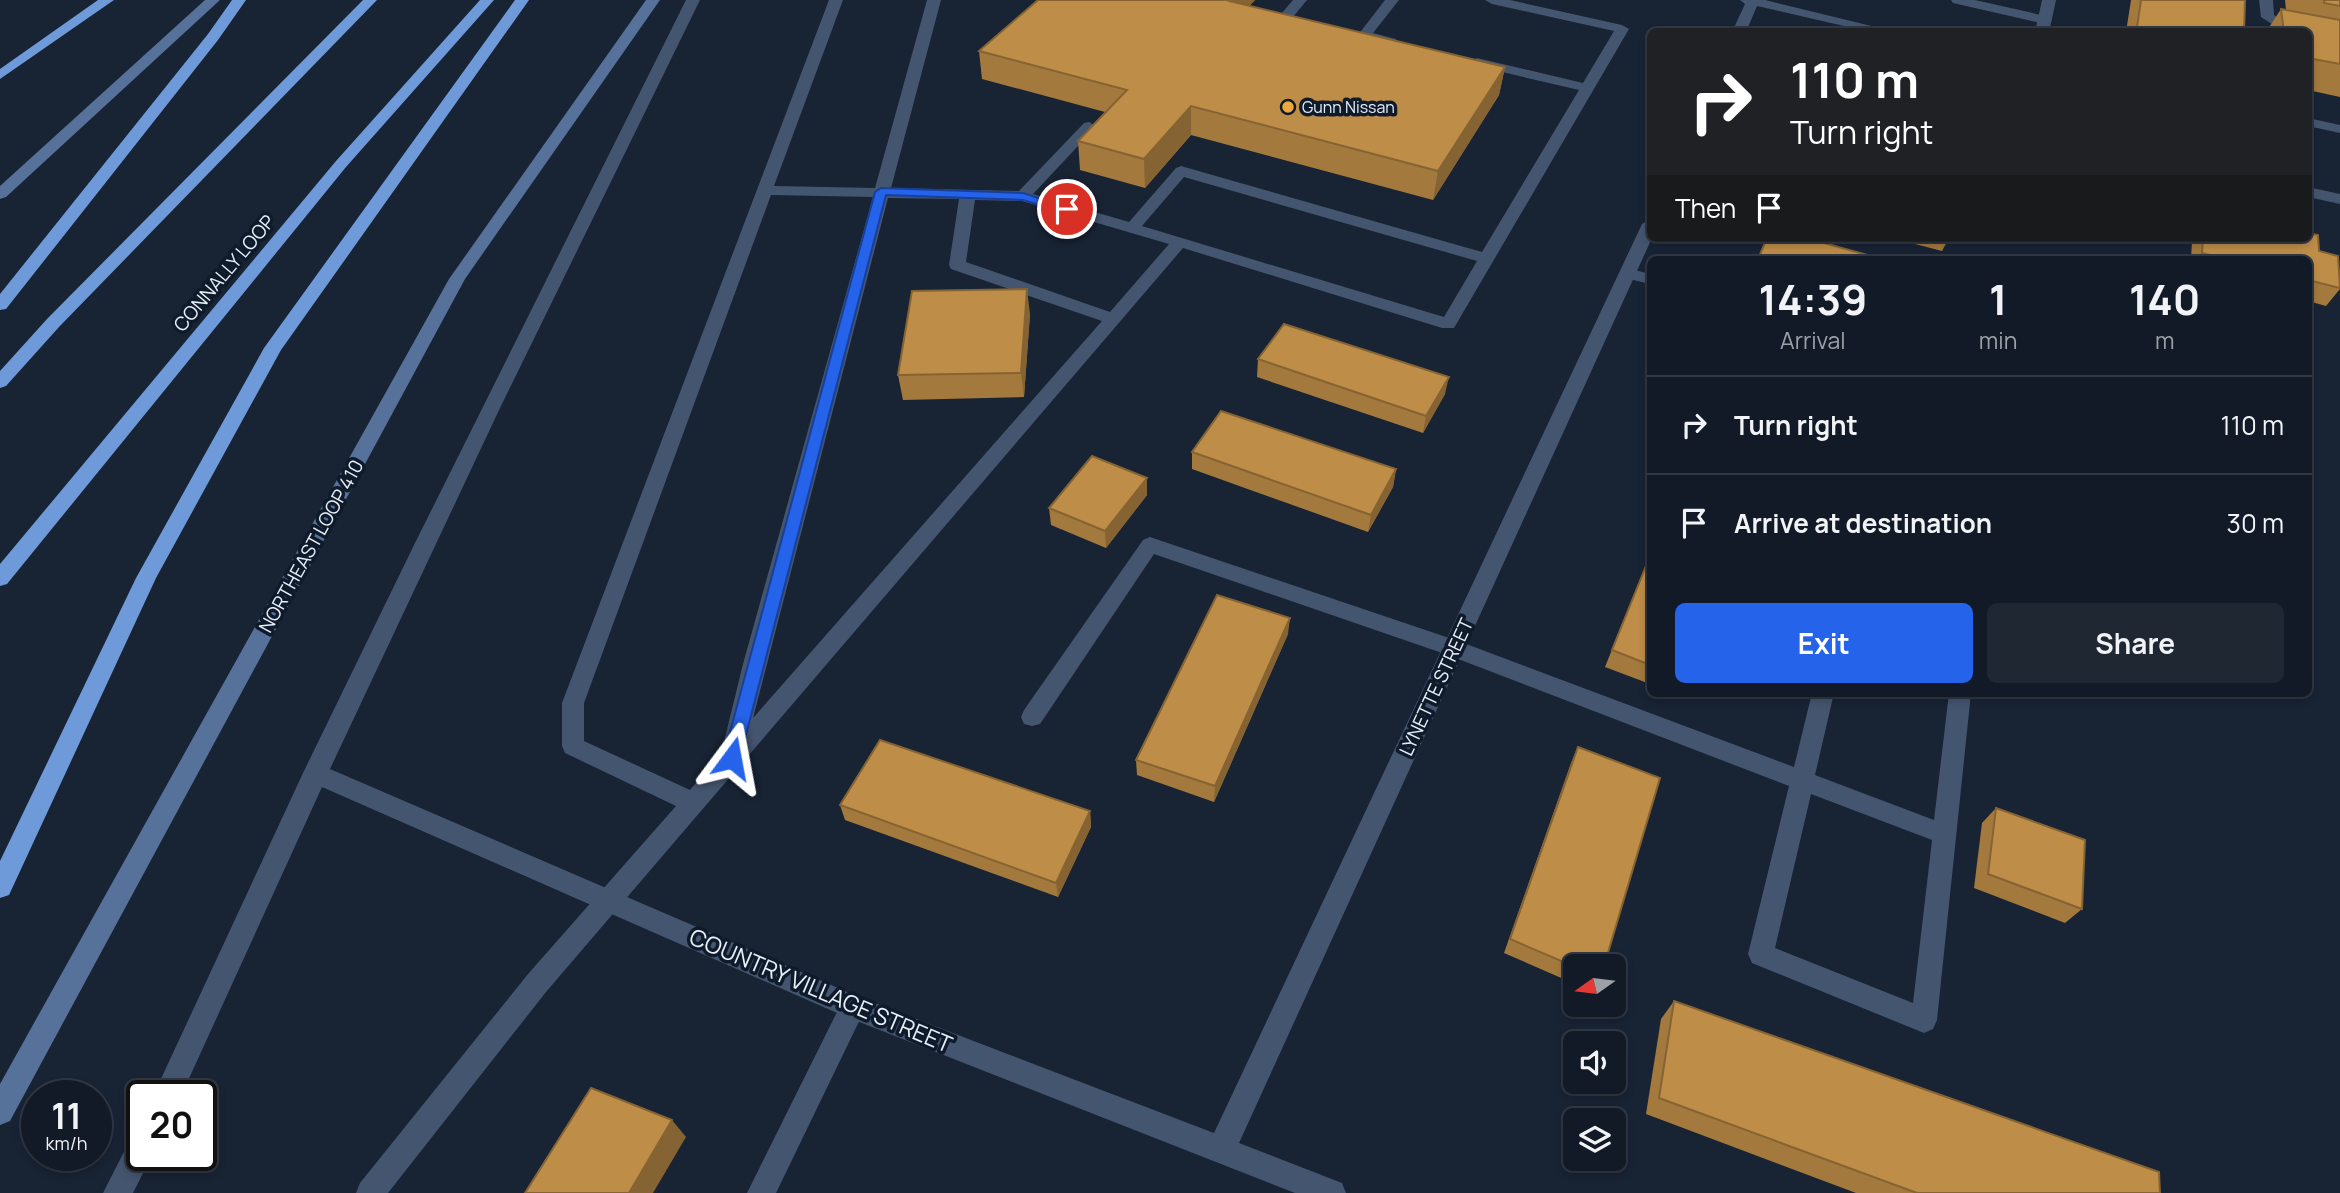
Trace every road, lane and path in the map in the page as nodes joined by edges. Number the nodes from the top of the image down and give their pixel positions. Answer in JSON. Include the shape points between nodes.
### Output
{"nodes":[{"id":1,"x":107,"y":0,"type":"edge"},
{"id":2,"x":213,"y":0,"type":"edge"},
{"id":3,"x":239,"y":0,"type":"edge"},
{"id":4,"x":370,"y":0,"type":"edge"},
{"id":5,"x":487,"y":0,"type":"edge"},
{"id":6,"x":522,"y":0,"type":"edge"},
{"id":7,"x":653,"y":0,"type":"edge"},
{"id":8,"x":693,"y":0,"type":"edge"},
{"id":9,"x":836,"y":0,"type":"edge"},
{"id":10,"x":934,"y":0,"type":"edge"},
{"id":11,"x":1300,"y":0,"type":"edge"},
{"id":12,"x":1392,"y":0,"type":"edge"},
{"id":13,"x":1492,"y":0,"type":"edge"},
{"id":14,"x":1963,"y":0,"type":"edge"},
{"id":15,"x":2049,"y":0,"type":"edge"},
{"id":16,"x":2266,"y":0,"type":"edge"},
{"id":17,"x":1750,"y":1,"type":"edge"},
{"id":18,"x":2043,"y":26,"type":"edge"},
{"id":19,"x":1741,"y":28,"type":"edge"},
{"id":20,"x":1872,"y":28,"type":"edge"},
{"id":21,"x":2299,"y":28,"type":"edge"},
{"id":22,"x":1275,"y":31,"type":"edge"},
{"id":23,"x":2312,"y":31,"type":"edge"},
{"id":24,"x":2340,"y":36,"type":"edge"},
{"id":25,"x":1405,"y":45,"type":"edge"},
{"id":26,"x":1457,"y":57,"type":"edge"},
{"id":27,"x":0,"y":75,"type":"edge"},
{"id":28,"x":1587,"y":88,"type":"junction"},
{"id":29,"x":2312,"y":123,"type":"edge"},
{"id":30,"x":1089,"y":126,"type":"edge"},
{"id":31,"x":2340,"y":129,"type":"edge"},
{"id":32,"x":765,"y":190,"type":"junction"},
{"id":33,"x":881,"y":192,"type":"junction"},
{"id":34,"x":2312,"y":193,"type":"edge"},
{"id":35,"x":0,"y":194,"type":"edge"},
{"id":36,"x":968,"y":195,"type":"junction"},
{"id":37,"x":1023,"y":196,"type":"junction"},
{"id":38,"x":2340,"y":199,"type":"edge"},
{"id":39,"x":1132,"y":228,"type":"junction"},
{"id":40,"x":1647,"y":230,"type":"edge"},
{"id":41,"x":1180,"y":242,"type":"junction"},
{"id":42,"x":1486,"y":258,"type":"junction"},
{"id":43,"x":1627,"y":273,"type":"junction"},
{"id":44,"x":1647,"y":278,"type":"edge"},
{"id":45,"x":0,"y":305,"type":"edge"},
{"id":46,"x":1114,"y":319,"type":"junction"},
{"id":47,"x":0,"y":383,"type":"edge"},
{"id":48,"x":0,"y":578,"type":"edge"},
{"id":49,"x":1453,"y":648,"type":"junction"},
{"id":50,"x":1822,"y":697,"type":"edge"},
{"id":51,"x":1960,"y":697,"type":"edge"},
{"id":52,"x":1032,"y":717,"type":"dead end"},
{"id":53,"x":732,"y":758,"type":"junction"},
{"id":54,"x":315,"y":773,"type":"junction"},
{"id":55,"x":1802,"y":782,"type":"junction"},
{"id":56,"x":693,"y":803,"type":"junction"},
{"id":57,"x":1943,"y":834,"type":"junction"},
{"id":58,"x":0,"y":887,"type":"edge"},
{"id":59,"x":610,"y":900,"type":"junction"},
{"id":60,"x":853,"y":1007,"type":"junction"},
{"id":61,"x":174,"y":1080,"type":"edge"},
{"id":62,"x":0,"y":1111,"type":"edge"},
{"id":63,"x":1221,"y":1149,"type":"junction"},
{"id":64,"x":129,"y":1171,"type":"edge"},
{"id":65,"x":117,"y":1193,"type":"edge"},
{"id":66,"x":370,"y":1193,"type":"edge"},
{"id":67,"x":761,"y":1193,"type":"edge"},
{"id":68,"x":1332,"y":1193,"type":"edge"}],
"edges":[{"from":1,"to":27,"type":"highway"},
{"from":2,"to":35,"type":"main road"},
{"from":3,"to":45,"type":"highway"},
{"from":4,"to":47,"type":"highway"},
{"from":5,"to":48,"type":"highway","name":"CONNALLY LOOP","via":[[341,164]]},
{"from":6,"to":58,"type":"highway","via":[[273,348],[146,578]]},
{"from":7,"to":62,"type":"main road","name":"NORTHEAST LOOP 410","via":[[457,279]]},
{"from":8,"to":54,"type":"street","via":[[555,270]]},
{"from":9,"to":32,"type":"street"},
{"from":10,"to":33,"type":"street"},
{"from":11,"to":22,"type":"street"},
{"from":12,"to":25,"type":"street","via":[[1365,36]]},
{"from":13,"to":28,"type":"street","via":[[1622,29]]},
{"from":14,"to":18,"type":"street"},
{"from":15,"to":18,"type":"street"},
{"from":16,"to":21,"type":"street","via":[[2268,17]]},
{"from":17,"to":19,"type":"street"},
{"from":17,"to":20,"type":"street"},
{"from":23,"to":24,"type":"street"},
{"from":26,"to":28,"type":"street"},
{"from":28,"to":42,"type":"street"},
{"from":29,"to":31,"type":"street"},
{"from":30,"to":37,"type":"street"},
{"from":32,"to":33,"type":"street"},
{"from":32,"to":56,"type":"street","via":[[573,703],[573,746]]},
{"from":33,"to":36,"type":"street"},
{"from":33,"to":53,"type":"street"},
{"from":34,"to":38,"type":"street"},
{"from":36,"to":37,"type":"street"},
{"from":36,"to":46,"type":"street","via":[[957,265]]},
{"from":37,"to":39,"type":"street"},
{"from":39,"to":41,"type":"street"},
{"from":39,"to":42,"type":"street","via":[[1181,171]]},
{"from":40,"to":43,"type":"street","name":"LYNETTE STREET"},
{"from":41,"to":42,"type":"street","via":[[1448,324]]},
{"from":41,"to":46,"type":"street"},
{"from":43,"to":44,"type":"street"},
{"from":43,"to":49,"type":"street","name":"LYNETTE STREET"},
{"from":46,"to":53,"type":"street"},
{"from":49,"to":52,"type":"street","via":[[1150,545]]},
{"from":49,"to":55,"type":"street"},
{"from":49,"to":63,"type":"street","name":"LYNETTE STREET"},
{"from":50,"to":55,"type":"street"},
{"from":51,"to":57,"type":"street"},
{"from":53,"to":56,"type":"street"},
{"from":54,"to":59,"type":"street","name":"COUNTRY VILLAGE STREET"},
{"from":54,"to":61,"type":"street"},
{"from":55,"to":57,"type":"street"},
{"from":55,"to":57,"type":"street","via":[[1761,954],[1924,1020]]},
{"from":56,"to":59,"type":"street"},
{"from":59,"to":60,"type":"street","name":"COUNTRY VILLAGE STREET"},
{"from":59,"to":66,"type":"street"},
{"from":60,"to":63,"type":"street","name":"COUNTRY VILLAGE STREET"},
{"from":60,"to":67,"type":"street"},
{"from":63,"to":68,"type":"street","name":"COUNTRY VILLAGE STREET"},
{"from":64,"to":65,"type":"street"}]}
